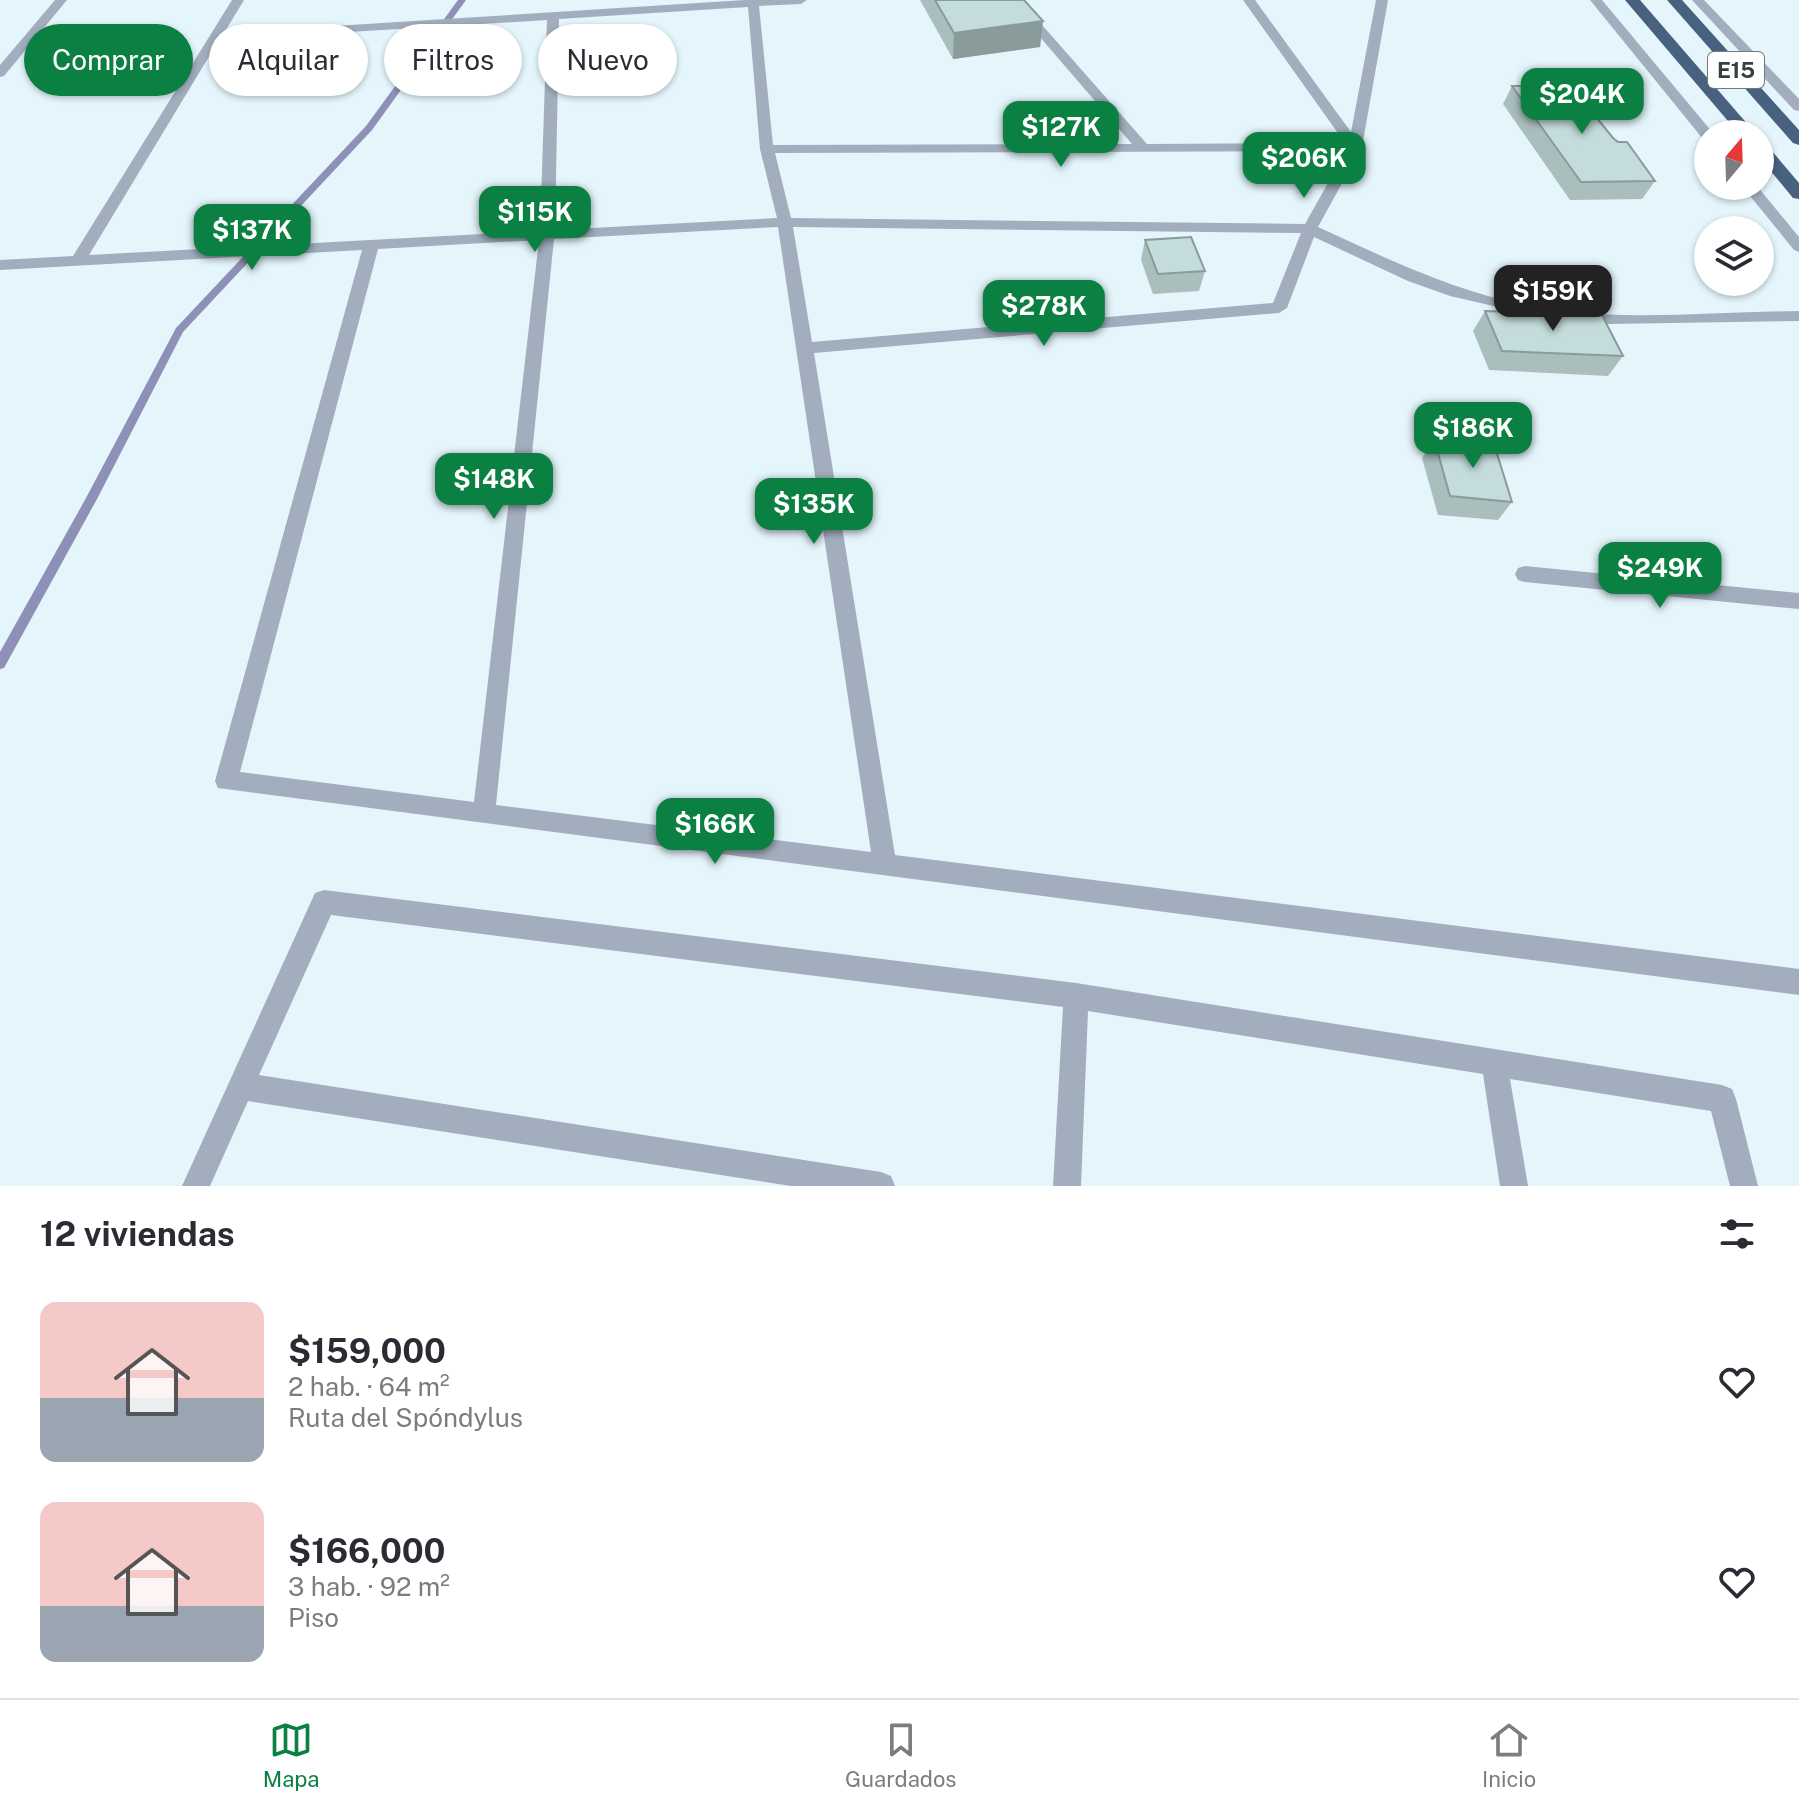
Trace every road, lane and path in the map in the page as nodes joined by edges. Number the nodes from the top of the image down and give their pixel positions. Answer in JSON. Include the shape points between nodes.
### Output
{"nodes":[{"id":1,"x":61,"y":0,"type":"edge"},
{"id":2,"x":238,"y":0,"type":"edge"},
{"id":3,"x":801,"y":0,"type":"edge"},
{"id":4,"x":1014,"y":0,"type":"edge"},
{"id":5,"x":1249,"y":0,"type":"edge"},
{"id":6,"x":1382,"y":0,"type":"edge"},
{"id":7,"x":1596,"y":0,"type":"edge"},
{"id":8,"x":1632,"y":0,"type":"edge"},
{"id":9,"x":1674,"y":0,"type":"edge"},
{"id":10,"x":1698,"y":0,"type":"edge"},
{"id":11,"x":755,"y":1,"type":"edge"},
{"id":12,"x":553,"y":15,"type":"junction"},
{"id":13,"x":222,"y":24,"type":"edge"},
{"id":14,"x":368,"y":28,"type":"edge"},
{"id":15,"x":209,"y":45,"type":"edge"},
{"id":16,"x":0,"y":73,"type":"edge"},
{"id":17,"x":1799,"y":107,"type":"edge"},
{"id":18,"x":1695,"y":120,"type":"edge"},
{"id":19,"x":1736,"y":120,"type":"edge"},
{"id":20,"x":1799,"y":140,"type":"edge"},
{"id":21,"x":1355,"y":147,"type":"junction"},
{"id":22,"x":767,"y":149,"type":"junction"},
{"id":23,"x":1145,"y":150,"type":"junction"},
{"id":24,"x":1774,"y":165,"type":"edge"},
{"id":25,"x":1799,"y":194,"type":"edge"},
{"id":26,"x":1760,"y":200,"type":"edge"},
{"id":27,"x":785,"y":222,"type":"junction"},
{"id":28,"x":1310,"y":229,"type":"junction"},
{"id":29,"x":547,"y":234,"type":"junction"},
{"id":30,"x":371,"y":246,"type":"junction"},
{"id":31,"x":1799,"y":247,"type":"edge"},
{"id":32,"x":77,"y":262,"type":"junction"},
{"id":33,"x":0,"y":265,"type":"edge"},
{"id":34,"x":1799,"y":316,"type":"edge"},
{"id":35,"x":806,"y":348,"type":"junction"},
{"id":36,"x":1525,"y":574,"type":"dead end"},
{"id":37,"x":1799,"y":601,"type":"edge"},
{"id":38,"x":484,"y":813,"type":"junction"},
{"id":39,"x":885,"y":864,"type":"junction"},
{"id":40,"x":1799,"y":982,"type":"edge"},
{"id":41,"x":1076,"y":996,"type":"junction"},
{"id":42,"x":1494,"y":1062,"type":"junction"},
{"id":43,"x":241,"y":1086,"type":"junction"},
{"id":44,"x":196,"y":1186,"type":"edge"},
{"id":45,"x":881,"y":1186,"type":"edge"},
{"id":46,"x":1067,"y":1186,"type":"edge"},
{"id":47,"x":1514,"y":1186,"type":"edge"},
{"id":48,"x":1744,"y":1186,"type":"edge"}],
"edges":[{"from":1,"to":16,"type":"street"},
{"from":2,"to":13,"type":"street"},
{"from":3,"to":11,"type":"street"},
{"from":4,"to":23,"type":"street"},
{"from":5,"to":21,"type":"street"},
{"from":6,"to":21,"type":"street"},
{"from":7,"to":18,"type":"street"},
{"from":8,"to":19,"type":"highway","number":"E15"},
{"from":9,"to":20,"type":"highway","number":"E15"},
{"from":10,"to":17,"type":"street"},
{"from":11,"to":12,"type":"street"},
{"from":11,"to":22,"type":"street"},
{"from":12,"to":14,"type":"street"},
{"from":12,"to":29,"type":"street"},
{"from":15,"to":32,"type":"street"},
{"from":21,"to":23,"type":"street"},
{"from":21,"to":28,"type":"street"},
{"from":22,"to":23,"type":"street"},
{"from":22,"to":27,"type":"street"},
{"from":24,"to":25,"type":"highway"},
{"from":26,"to":31,"type":"street"},
{"from":27,"to":28,"type":"street"},
{"from":27,"to":29,"type":"street"},
{"from":27,"to":35,"type":"street"},
{"from":28,"to":34,"type":"street","via":[[1456,292],[1558,316]]},
{"from":28,"to":35,"type":"street","via":[[1279,308]]},
{"from":29,"to":30,"type":"street"},
{"from":29,"to":38,"type":"street"},
{"from":30,"to":32,"type":"street"},
{"from":30,"to":38,"type":"street","via":[[226,781]]},
{"from":32,"to":33,"type":"street"},
{"from":35,"to":39,"type":"street"},
{"from":36,"to":37,"type":"street"},
{"from":38,"to":39,"type":"street"},
{"from":39,"to":40,"type":"street"},
{"from":41,"to":42,"type":"street"},
{"from":41,"to":43,"type":"street","via":[[324,902]]},
{"from":41,"to":46,"type":"street"},
{"from":42,"to":47,"type":"street"},
{"from":42,"to":48,"type":"street","via":[[1722,1099]]},
{"from":43,"to":44,"type":"street"},
{"from":43,"to":45,"type":"street"}]}
